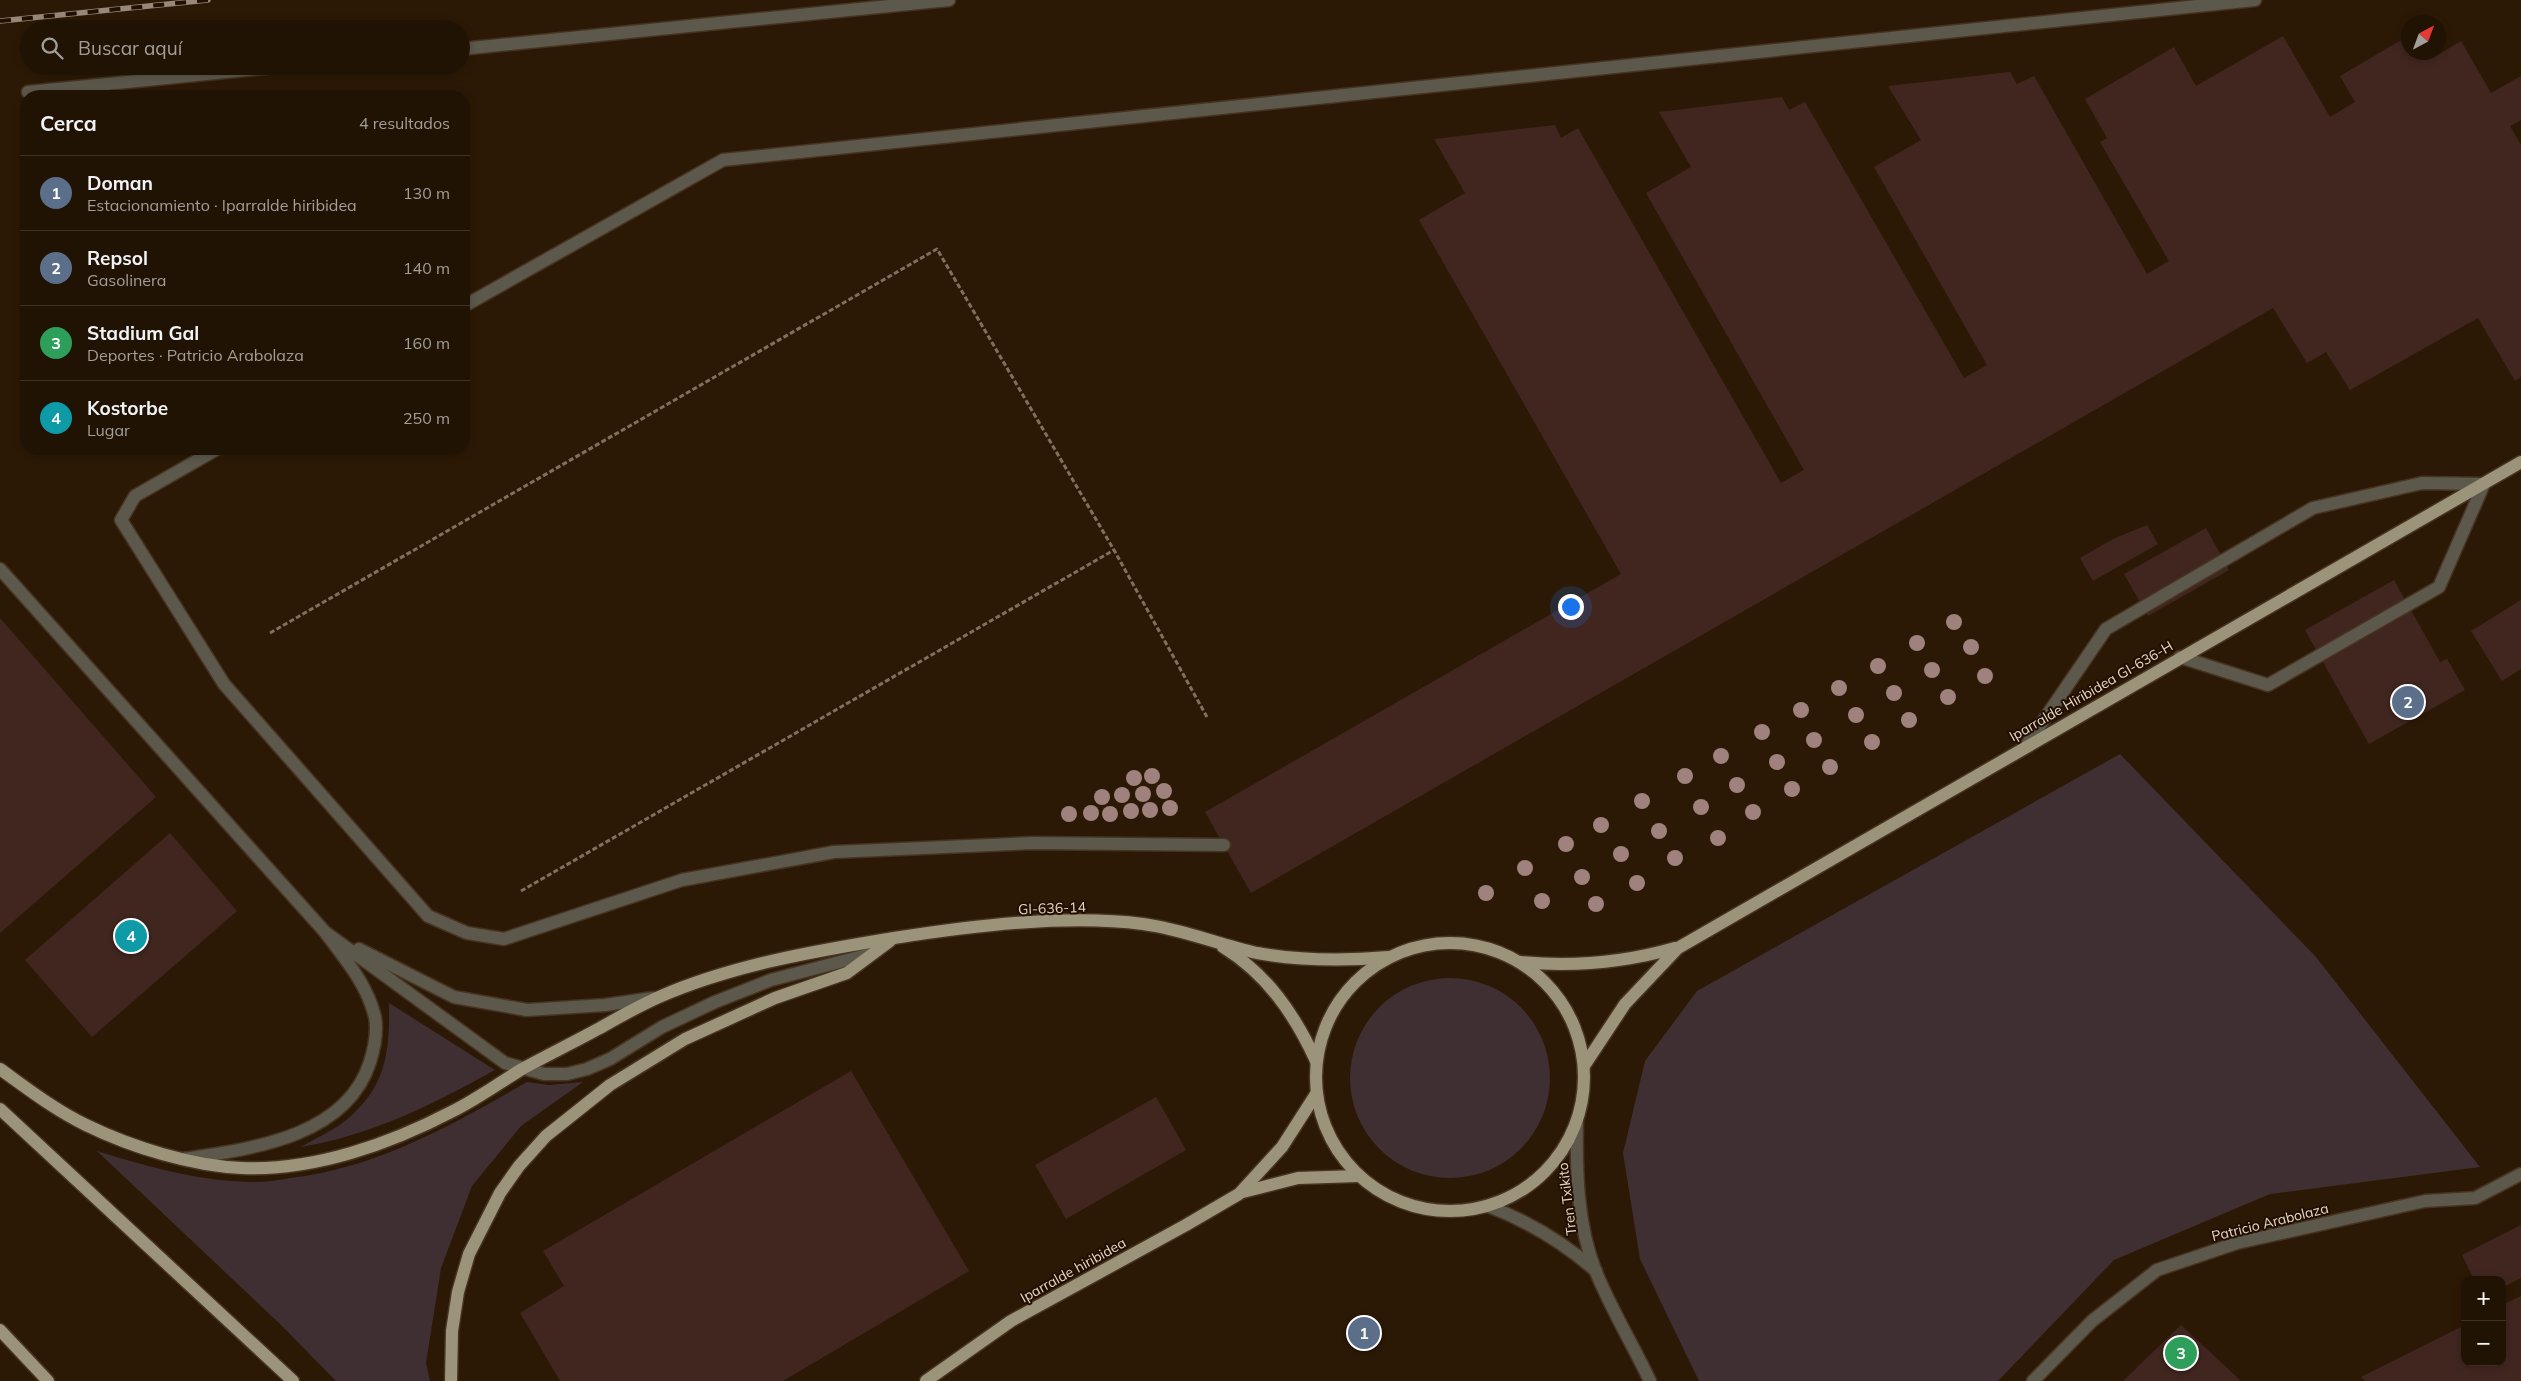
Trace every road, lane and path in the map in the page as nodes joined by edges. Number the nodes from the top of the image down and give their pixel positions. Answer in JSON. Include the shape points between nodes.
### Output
{"nodes":[{"id":1,"x":949,"y":0,"type":"edge"},
{"id":2,"x":2255,"y":0,"type":"edge"},
{"id":3,"x":470,"y":48,"type":"edge"},
{"id":4,"x":197,"y":75,"type":"edge"},
{"id":5,"x":48,"y":90,"type":"edge"},
{"id":6,"x":470,"y":303,"type":"edge"},
{"id":7,"x":207,"y":455,"type":"edge"},
{"id":8,"x":2521,"y":462,"type":"edge"},
{"id":9,"x":2484,"y":484,"type":"junction"},
{"id":10,"x":1114,"y":550,"type":"junction"},
{"id":11,"x":0,"y":569,"type":"edge"},
{"id":12,"x":270,"y":633,"type":"dead end"},
{"id":13,"x":2180,"y":657,"type":"junction"},
{"id":14,"x":1207,"y":717,"type":"dead end"},
{"id":15,"x":2026,"y":746,"type":"junction"},
{"id":16,"x":1224,"y":845,"type":"dead end"},
{"id":17,"x":521,"y":891,"type":"dead end"},
{"id":18,"x":325,"y":932,"type":"junction"},
{"id":19,"x":894,"y":938,"type":"junction"},
{"id":20,"x":1210,"y":939,"type":"junction"},
{"id":21,"x":1678,"y":948,"type":"junction"},
{"id":22,"x":874,"y":953,"type":"junction"},
{"id":23,"x":1389,"y":957,"type":"junction"},
{"id":24,"x":1519,"y":962,"type":"junction"},
{"id":25,"x":656,"y":998,"type":"junction"},
{"id":26,"x":1316,"y":1061,"type":"junction"},
{"id":27,"x":1584,"y":1066,"type":"junction"},
{"id":28,"x":0,"y":1069,"type":"edge"},
{"id":29,"x":522,"y":1069,"type":"junction"},
{"id":30,"x":1316,"y":1094,"type":"junction"},
{"id":31,"x":0,"y":1109,"type":"edge"},
{"id":32,"x":1577,"y":1121,"type":"junction"},
{"id":33,"x":183,"y":1159,"type":"junction"},
{"id":34,"x":2521,"y":1174,"type":"edge"},
{"id":35,"x":1358,"y":1176,"type":"junction"},
{"id":36,"x":1239,"y":1194,"type":"junction"},
{"id":37,"x":1488,"y":1206,"type":"junction"},
{"id":38,"x":1596,"y":1271,"type":"junction"},
{"id":39,"x":0,"y":1330,"type":"edge"},
{"id":40,"x":48,"y":1381,"type":"edge"},
{"id":41,"x":293,"y":1381,"type":"edge"},
{"id":42,"x":452,"y":1381,"type":"edge"},
{"id":43,"x":926,"y":1381,"type":"edge"},
{"id":44,"x":1650,"y":1381,"type":"edge"},
{"id":45,"x":2033,"y":1381,"type":"edge"}],
"edges":[{"from":1,"to":3,"type":"street"},
{"from":2,"to":6,"type":"street","via":[[723,160]]},
{"from":4,"to":5,"type":"street"},
{"from":7,"to":16,"type":"street","via":[[135,496],[121,520],[224,684],[428,916],[466,933],[504,939],[682,880],[834,852],[1032,843]]},
{"from":8,"to":9,"type":"main road","name":"Iparralde Hiribidea GI-636-H"},
{"from":9,"to":13,"type":"main road","name":"Iparralde Hiribidea GI-636-H"},
{"from":9,"to":13,"type":"street","via":[[2440,587],[2268,685]]},
{"from":9,"to":15,"type":"street","via":[[2422,482],[2313,508],[2106,629]]},
{"from":10,"to":12,"type":"path","via":[[937,249]]},
{"from":10,"to":14,"type":"path"},
{"from":10,"to":17,"type":"path"},
{"from":11,"to":18,"type":"street"},
{"from":13,"to":15,"type":"main road","name":"Iparralde Hiribidea GI-636-H"},
{"from":15,"to":21,"type":"main road","name":"Iparralde Hiribidea GI-636-H"},
{"from":18,"to":25,"type":"street","via":[[454,997],[527,1010]]},
{"from":18,"to":29,"type":"street","via":[[505,1063]]},
{"from":18,"to":33,"type":"street","via":[[361,979],[375,1018],[375,1045],[366,1073],[335,1112],[315,1124],[271,1142]]},
{"from":19,"to":20,"type":"main road","name":"GI-636-14","via":[[994,926],[1104,922],[1141,923]]},
{"from":19,"to":22,"type":"main road"},
{"from":19,"to":25,"type":"main road","name":"GI-636-14","via":[[765,963],[696,982]]},
{"from":20,"to":23,"type":"main road","name":"GI-636-14","via":[[1255,952],[1300,959],[1344,961]]},
{"from":20,"to":26,"type":"main road","name":"GI-636-14","via":[[1234,954],[1275,992],[1296,1021]]},
{"from":21,"to":24,"type":"main road","name":"Iparralde Hiribidea GI-636-H","via":[[1598,964],[1558,966]]},
{"from":21,"to":27,"type":"main road","name":"Iparralde Hiribidea GI-636-H","via":[[1625,1004]]},
{"from":22,"to":29,"type":"street","via":[[772,980],[732,996],[662,1027],[610,1059],[587,1069],[567,1074],[544,1074]]},
{"from":22,"to":42,"type":"main road","via":[[847,973],[775,998],[685,1039],[610,1085],[546,1136],[500,1193],[469,1254],[458,1292],[452,1331]]},
{"from":23,"to":24,"type":"main road","via":[[1421,946],[1455,942],[1488,948]]},
{"from":23,"to":26,"type":"main road","via":[[1361,975],[1339,999],[1324,1028]]},
{"from":24,"to":27,"type":"main road","via":[[1544,981],[1564,1006],[1578,1035]]},
{"from":25,"to":29,"type":"main road","name":"GI-636-14"},
{"from":26,"to":30,"type":"main road"},
{"from":27,"to":32,"type":"main road","via":[[1584,1094]]},
{"from":28,"to":33,"type":"main road","name":"GI-636-14","via":[[85,1124],[132,1145]]},
{"from":29,"to":33,"type":"main road","name":"GI-636-14","via":[[453,1111],[392,1139],[343,1155],[297,1164],[241,1168]]},
{"from":30,"to":35,"type":"main road","via":[[1330,1138]]},
{"from":30,"to":36,"type":"main road","name":"Iparralde hiribidea","via":[[1282,1147]]},
{"from":31,"to":41,"type":"main road"},
{"from":32,"to":37,"type":"main road","via":[[1566,1146],[1545,1173],[1519,1193]]},
{"from":32,"to":38,"type":"street","name":"Tren Txikito","via":[[1580,1197]]},
{"from":34,"to":45,"type":"street","name":"Patricio Arabolaza","via":[[2475,1198],[2426,1201],[2237,1242],[2157,1270],[2092,1321]]},
{"from":35,"to":36,"type":"main road","name":"Iparralde hiribidea","via":[[1298,1178]]},
{"from":35,"to":37,"type":"main road","via":[[1387,1196],[1420,1208],[1455,1212]]},
{"from":36,"to":43,"type":"main road","name":"Iparralde hiribidea","via":[[1011,1321]]},
{"from":37,"to":38,"type":"street","name":"Tren Txikito","via":[[1546,1232]]},
{"from":38,"to":44,"type":"street","name":"Tren Txikito"},
{"from":39,"to":40,"type":"main road"}]}
